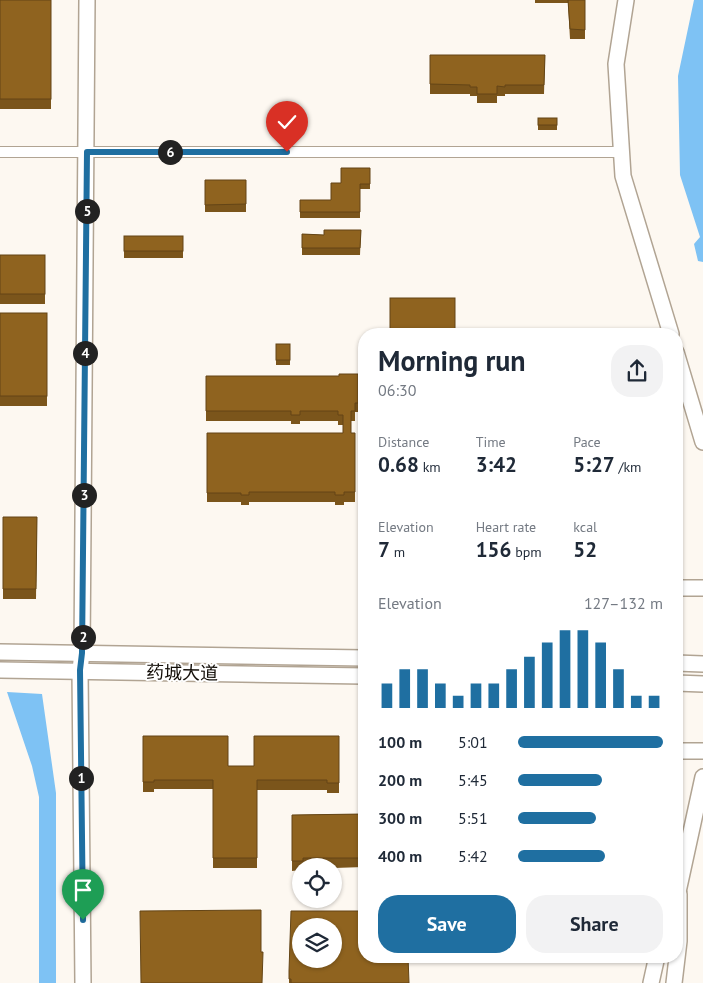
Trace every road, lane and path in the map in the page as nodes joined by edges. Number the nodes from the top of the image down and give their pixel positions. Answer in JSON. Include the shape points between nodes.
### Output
{"nodes":[{"id":1,"x":87,"y":0,"type":"edge"},
{"id":2,"x":626,"y":0,"type":"edge"},
{"id":3,"x":0,"y":152,"type":"edge"},
{"id":4,"x":87,"y":152,"type":"junction"},
{"id":5,"x":620,"y":152,"type":"junction"},
{"id":6,"x":669,"y":328,"type":"edge"},
{"id":7,"x":683,"y":375,"type":"edge"},
{"id":8,"x":703,"y":442,"type":"edge"},
{"id":9,"x":683,"y":588,"type":"edge"},
{"id":10,"x":703,"y":588,"type":"edge"},
{"id":11,"x":0,"y":652,"type":"edge"},
{"id":12,"x":82,"y":653,"type":"junction"},
{"id":13,"x":358,"y":658,"type":"edge"},
{"id":14,"x":683,"y":663,"type":"edge"},
{"id":15,"x":699,"y":664,"type":"edge"},
{"id":16,"x":0,"y":670,"type":"edge"},
{"id":17,"x":80,"y":670,"type":"junction"},
{"id":18,"x":358,"y":676,"type":"edge"},
{"id":19,"x":683,"y":751,"type":"edge"},
{"id":20,"x":703,"y":751,"type":"edge"},
{"id":21,"x":703,"y":777,"type":"edge"},
{"id":22,"x":683,"y":873,"type":"edge"},
{"id":23,"x":655,"y":963,"type":"edge"},
{"id":24,"x":676,"y":963,"type":"edge"},
{"id":25,"x":83,"y":983,"type":"edge"},
{"id":26,"x":651,"y":983,"type":"edge"},
{"id":27,"x":674,"y":983,"type":"edge"}],
"edges":[{"from":1,"to":4,"type":"street"},
{"from":2,"to":5,"type":"street","via":[[616,64]]},
{"from":3,"to":4,"type":"street"},
{"from":4,"to":5,"type":"street"},
{"from":4,"to":12,"type":"street"},
{"from":5,"to":6,"type":"street","via":[[623,176]]},
{"from":7,"to":8,"type":"street"},
{"from":9,"to":10,"type":"street"},
{"from":11,"to":12,"type":"street","name":"药城大道"},
{"from":12,"to":13,"type":"street","name":"药城大道"},
{"from":12,"to":17,"type":"street"},
{"from":14,"to":15,"type":"street"},
{"from":16,"to":17,"type":"street","name":"药城大道"},
{"from":17,"to":18,"type":"street","name":"药城大道"},
{"from":17,"to":25,"type":"street"},
{"from":19,"to":20,"type":"street"},
{"from":21,"to":22,"type":"street"},
{"from":23,"to":26,"type":"street"},
{"from":24,"to":27,"type":"street"}]}
